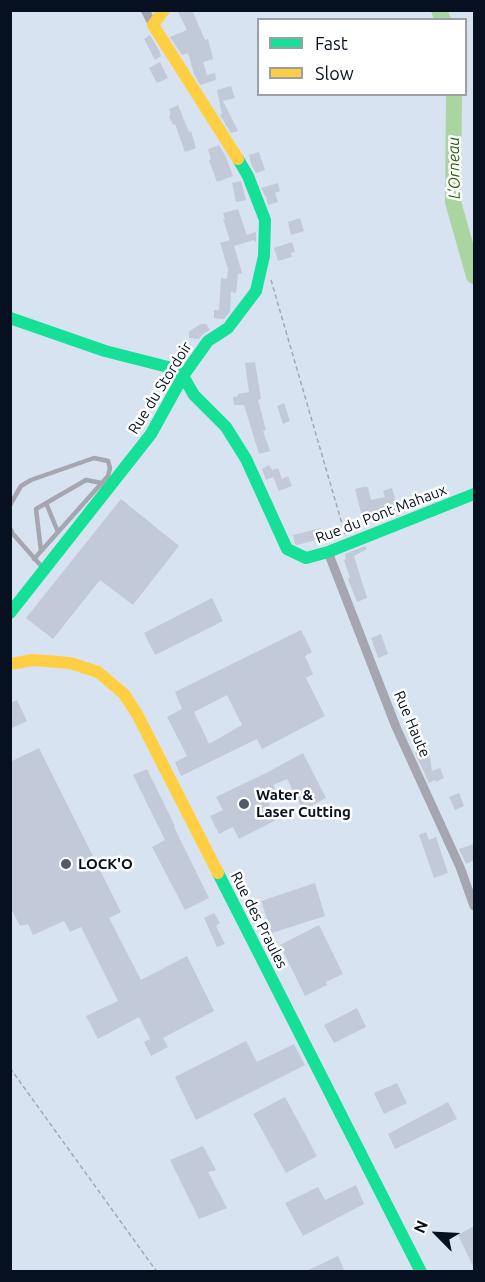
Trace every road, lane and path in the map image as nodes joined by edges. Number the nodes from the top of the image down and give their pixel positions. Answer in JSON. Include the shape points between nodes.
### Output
{"nodes":[{"id":1,"x":145,"y":10,"type":"edge"},
{"id":2,"x":164,"y":10,"type":"edge"},
{"id":3,"x":153,"y":25,"type":"junction"},
{"id":4,"x":270,"y":278,"type":"dead end"},
{"id":5,"x":10,"y":318,"type":"edge"},
{"id":6,"x":183,"y":376,"type":"junction"},
{"id":7,"x":102,"y":483,"type":"junction"},
{"id":8,"x":474,"y":494,"type":"edge"},
{"id":9,"x":46,"y":503,"type":"junction"},
{"id":10,"x":10,"y":505,"type":"edge"},
{"id":11,"x":10,"y":528,"type":"edge"},
{"id":12,"x":58,"y":532,"type":"junction"},
{"id":13,"x":348,"y":544,"type":"junction"},
{"id":14,"x":41,"y":551,"type":"junction"},
{"id":15,"x":328,"y":552,"type":"junction"},
{"id":16,"x":34,"y":558,"type":"junction"},
{"id":17,"x":45,"y":570,"type":"junction"},
{"id":18,"x":10,"y":614,"type":"edge"},
{"id":19,"x":10,"y":664,"type":"edge"},
{"id":20,"x":474,"y":906,"type":"edge"},
{"id":21,"x":10,"y":1068,"type":"edge"},
{"id":22,"x":157,"y":1272,"type":"edge"},
{"id":23,"x":422,"y":1272,"type":"edge"}],
"edges":[{"from":1,"to":3,"type":"street"},
{"from":2,"to":3,"type":"street"},
{"from":3,"to":6,"type":"street","name":"Rue du Stordoir","via":[[249,176],[265,220],[264,256],[256,291],[228,328],[208,341]]},
{"from":4,"to":13,"type":"path"},
{"from":5,"to":6,"type":"street","via":[[105,351],[168,367]]},
{"from":6,"to":15,"type":"street","name":"Rue du Pont Mahaux","via":[[246,459],[287,549],[306,558]]},
{"from":6,"to":17,"type":"street","name":"Rue du Stordoir","via":[[151,434]]},
{"from":7,"to":9,"type":"lane","via":[[86,480]]},
{"from":7,"to":10,"type":"lane","via":[[108,476],[108,461],[94,458],[31,480],[21,486]]},
{"from":7,"to":12,"type":"lane"},
{"from":8,"to":13,"type":"street","name":"Rue du Pont Mahaux"},
{"from":9,"to":12,"type":"lane"},
{"from":9,"to":14,"type":"lane","via":[[36,509]]},
{"from":11,"to":16,"type":"lane"},
{"from":12,"to":14,"type":"lane"},
{"from":13,"to":15,"type":"street","name":"Rue du Pont Mahaux"},
{"from":14,"to":16,"type":"lane"},
{"from":15,"to":20,"type":"street","name":"Rue Haute","via":[[396,727]]},
{"from":16,"to":17,"type":"lane"},
{"from":17,"to":18,"type":"street","name":"Rue du Stordoir"},
{"from":19,"to":23,"type":"street","name":"Rue des Praules","via":[[33,660],[70,663],[98,672],[124,694]]},
{"from":21,"to":22,"type":"path"}]}
